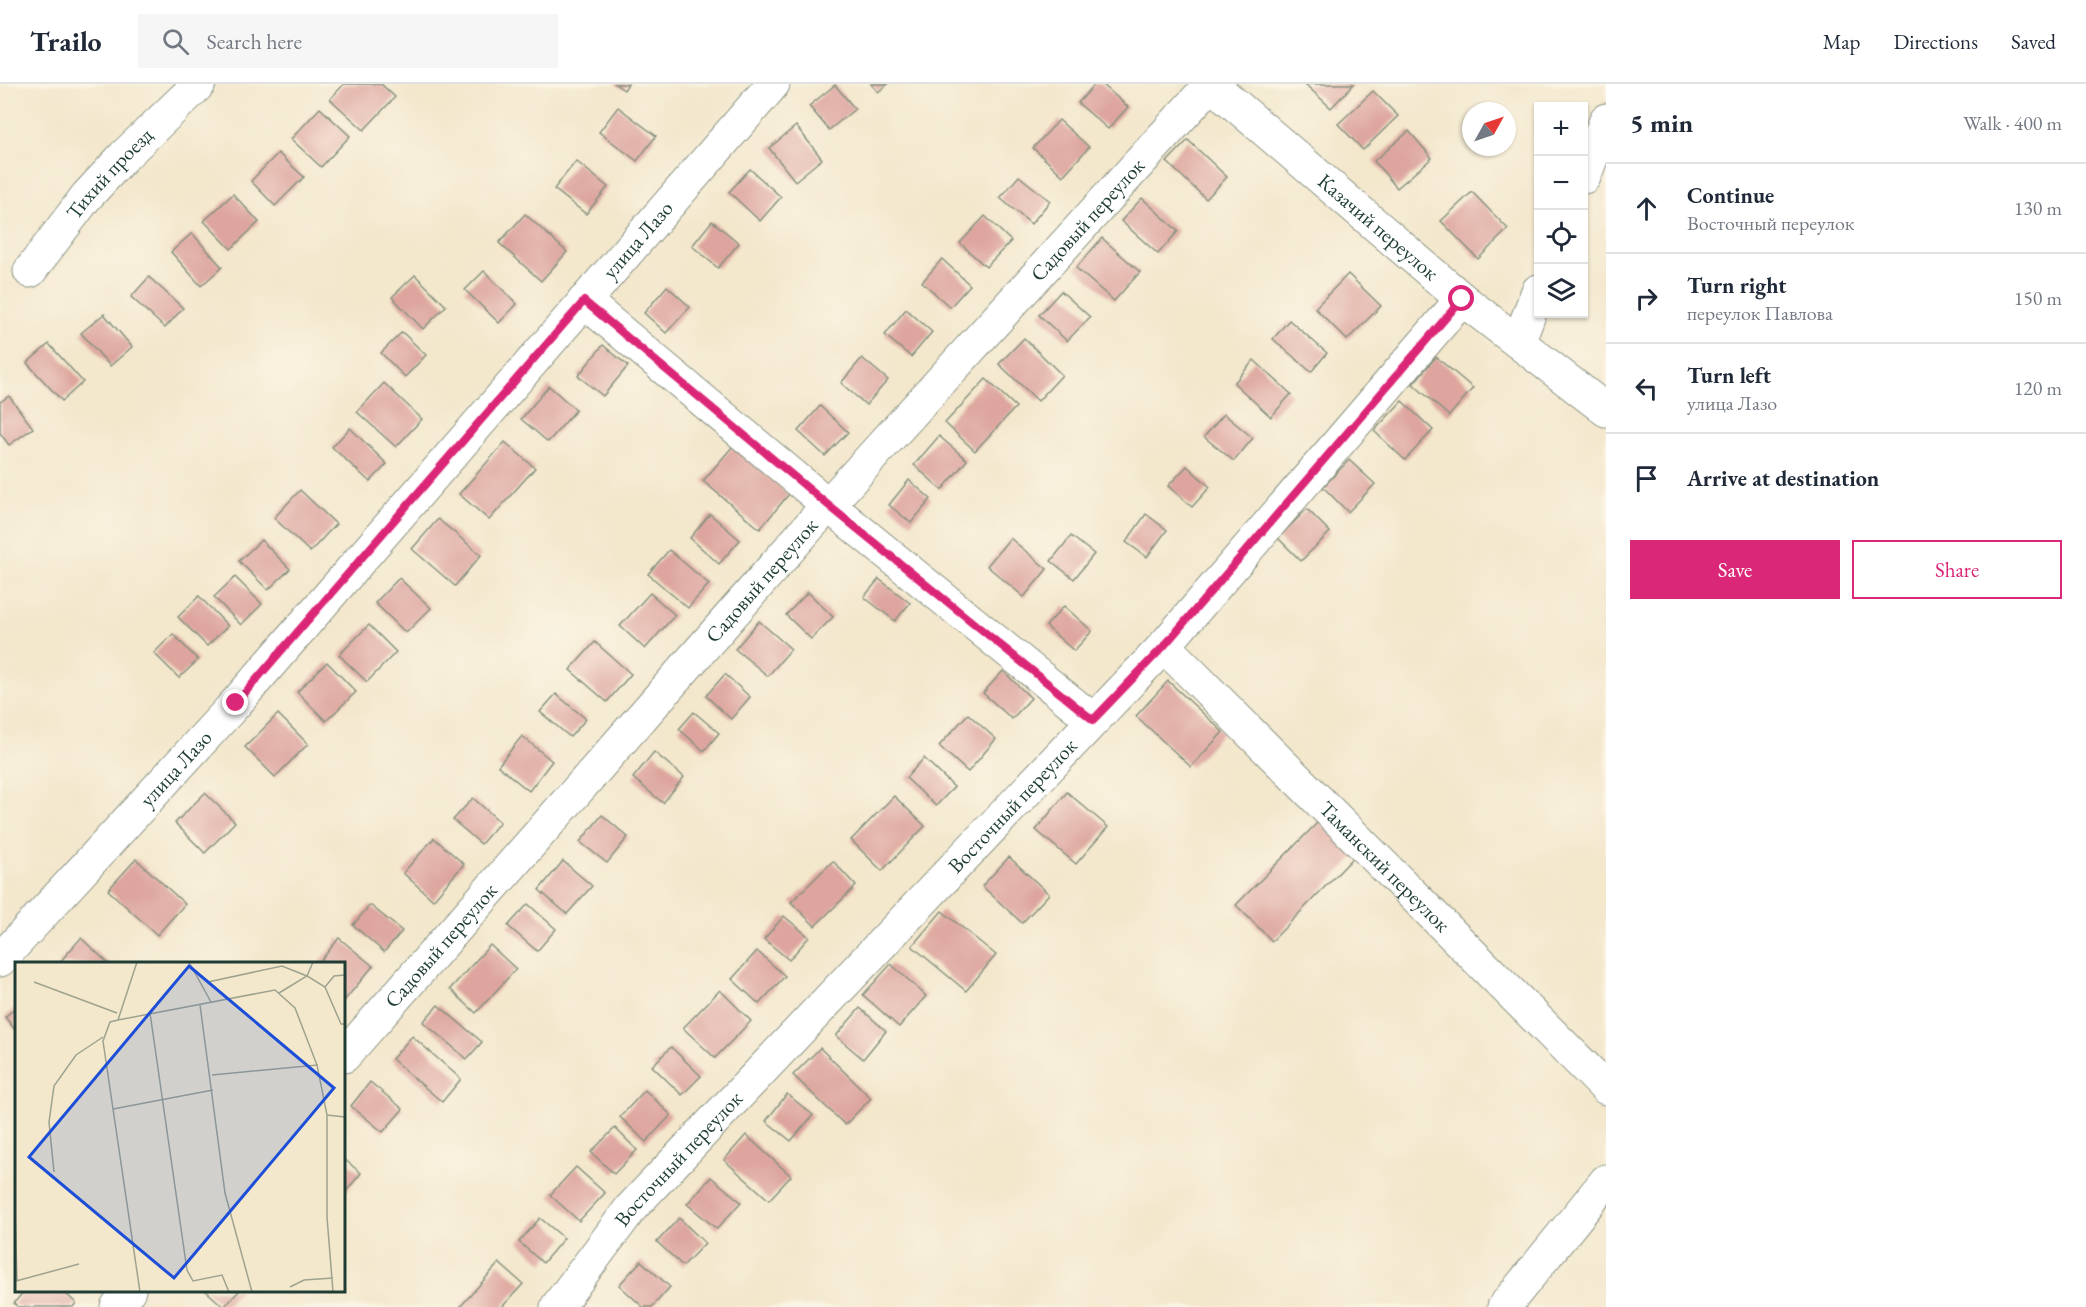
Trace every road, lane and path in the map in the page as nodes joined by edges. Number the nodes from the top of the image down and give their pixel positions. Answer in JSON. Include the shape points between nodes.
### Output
{"nodes":[{"id":1,"x":200,"y":84,"type":"edge"},
{"id":2,"x":773,"y":84,"type":"edge"},
{"id":3,"x":1211,"y":84,"type":"edge"},
{"id":4,"x":1606,"y":120,"type":"edge"},
{"id":5,"x":1588,"y":167,"type":"edge"},
{"id":6,"x":30,"y":271,"type":"dead end"},
{"id":7,"x":1462,"y":299,"type":"junction"},
{"id":8,"x":584,"y":301,"type":"junction"},
{"id":9,"x":1534,"y":304,"type":"edge"},
{"id":10,"x":1519,"y":341,"type":"junction"},
{"id":11,"x":1606,"y":410,"type":"edge"},
{"id":12,"x":828,"y":505,"type":"junction"},
{"id":13,"x":1164,"y":646,"type":"junction"},
{"id":14,"x":1093,"y":720,"type":"junction"},
{"id":15,"x":0,"y":960,"type":"edge"},
{"id":16,"x":345,"y":1055,"type":"edge"},
{"id":17,"x":1606,"y":1088,"type":"edge"},
{"id":18,"x":1606,"y":1181,"type":"edge"},
{"id":19,"x":128,"y":1292,"type":"edge"},
{"id":20,"x":117,"y":1307,"type":"edge"},
{"id":21,"x":557,"y":1307,"type":"edge"},
{"id":22,"x":1504,"y":1307,"type":"edge"}],
"edges":[{"from":1,"to":6,"type":"street","name":"Тихий проезд","via":[[86,197]]},
{"from":2,"to":8,"type":"street","name":"улица Лазо"},
{"from":3,"to":7,"type":"street","name":"Казачий переулок"},
{"from":3,"to":12,"type":"street","name":"Садовый переулок"},
{"from":4,"to":5,"type":"street"},
{"from":7,"to":10,"type":"street","name":"Казачий переулок"},
{"from":7,"to":13,"type":"street","name":"Восточный переулок"},
{"from":8,"to":12,"type":"street"},
{"from":8,"to":15,"type":"street","name":"улица Лазо","via":[[236,703]]},
{"from":9,"to":10,"type":"street"},
{"from":10,"to":11,"type":"street","name":"Казачий переулок"},
{"from":12,"to":14,"type":"street"},
{"from":12,"to":16,"type":"street","name":"Садовый переулок"},
{"from":13,"to":14,"type":"street","name":"Восточный переулок"},
{"from":13,"to":17,"type":"street","name":"Таманский переулок"},
{"from":14,"to":21,"type":"street","name":"Восточный переулок","via":[[631,1208]]},
{"from":18,"to":22,"type":"street"},
{"from":19,"to":20,"type":"street"}]}
